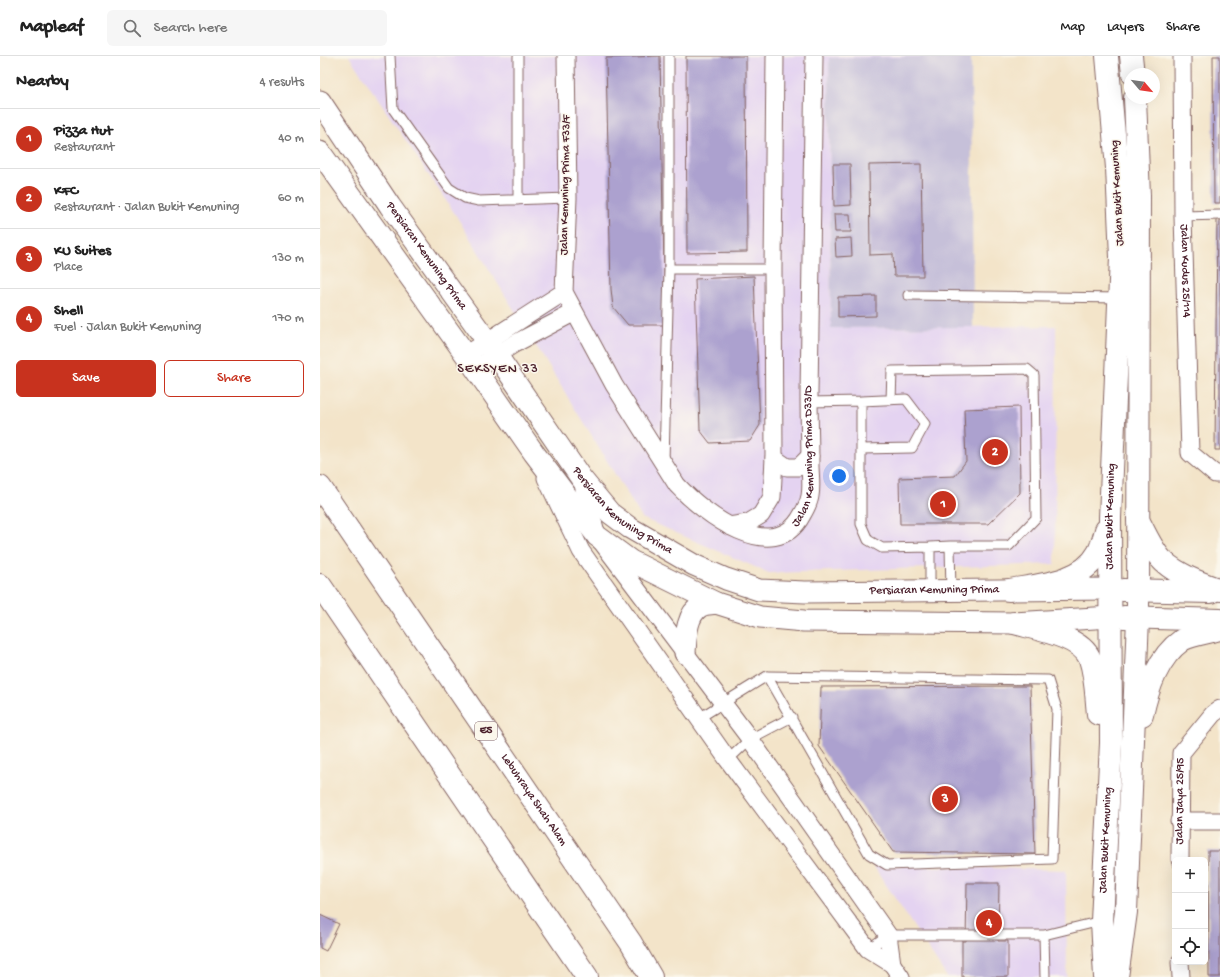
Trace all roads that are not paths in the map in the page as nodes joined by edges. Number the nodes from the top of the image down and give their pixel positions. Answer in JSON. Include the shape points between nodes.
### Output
{"nodes":[{"id":1,"x":390,"y":56,"type":"edge"},
{"id":2,"x":518,"y":56,"type":"edge"},
{"id":3,"x":566,"y":56,"type":"edge"},
{"id":4,"x":669,"y":56,"type":"edge"},
{"id":5,"x":775,"y":56,"type":"edge"},
{"id":6,"x":814,"y":56,"type":"edge"},
{"id":7,"x":1107,"y":56,"type":"edge"},
{"id":8,"x":1131,"y":56,"type":"edge"},
{"id":9,"x":1182,"y":56,"type":"edge"},
{"id":10,"x":1132,"y":68,"type":"edge"},
{"id":11,"x":320,"y":101,"type":"edge"},
{"id":12,"x":1135,"y":104,"type":"edge"},
{"id":13,"x":320,"y":152,"type":"edge"},
{"id":14,"x":568,"y":198,"type":"junction"},
{"id":15,"x":518,"y":200,"type":"junction"},
{"id":16,"x":1220,"y":215,"type":"edge"},
{"id":17,"x":1183,"y":216,"type":"junction"},
{"id":18,"x":773,"y":268,"type":"junction"},
{"id":19,"x":669,"y":269,"type":"junction"},
{"id":20,"x":564,"y":292,"type":"junction"},
{"id":21,"x":908,"y":295,"type":"dead end"},
{"id":22,"x":1128,"y":299,"type":"junction"},
{"id":23,"x":573,"y":313,"type":"junction"},
{"id":24,"x":492,"y":348,"type":"junction"},
{"id":25,"x":471,"y":362,"type":"junction"},
{"id":26,"x":891,"y":400,"type":"junction"},
{"id":27,"x":861,"y":401,"type":"junction"},
{"id":28,"x":809,"y":402,"type":"junction"},
{"id":29,"x":861,"y":450,"type":"junction"},
{"id":30,"x":534,"y":453,"type":"junction"},
{"id":31,"x":810,"y":456,"type":"junction"},
{"id":32,"x":774,"y":458,"type":"junction"},
{"id":33,"x":664,"y":463,"type":"junction"},
{"id":34,"x":1217,"y":474,"type":"edge"},
{"id":35,"x":581,"y":478,"type":"junction"},
{"id":36,"x":320,"y":487,"type":"edge"},
{"id":37,"x":1110,"y":518,"type":"junction"},
{"id":38,"x":1138,"y":519,"type":"junction"},
{"id":39,"x":728,"y":526,"type":"junction"},
{"id":40,"x":597,"y":536,"type":"junction"},
{"id":41,"x":930,"y":546,"type":"junction"},
{"id":42,"x":950,"y":546,"type":"junction"},
{"id":43,"x":320,"y":585,"type":"edge"},
{"id":44,"x":1110,"y":589,"type":"junction"},
{"id":45,"x":1009,"y":590,"type":"junction"},
{"id":46,"x":930,"y":591,"type":"junction"},
{"id":47,"x":951,"y":591,"type":"junction"},
{"id":48,"x":1137,"y":591,"type":"junction"},
{"id":49,"x":1220,"y":591,"type":"edge"},
{"id":50,"x":716,"y":603,"type":"junction"},
{"id":51,"x":1111,"y":617,"type":"junction"},
{"id":52,"x":1138,"y":618,"type":"junction"},
{"id":53,"x":1220,"y":620,"type":"edge"},
{"id":54,"x":1014,"y":622,"type":"junction"},
{"id":55,"x":1220,"y":629,"type":"edge"},
{"id":56,"x":685,"y":652,"type":"junction"},
{"id":57,"x":767,"y":676,"type":"junction"},
{"id":58,"x":723,"y":704,"type":"junction"},
{"id":59,"x":1220,"y":708,"type":"edge"},
{"id":60,"x":792,"y":717,"type":"junction"},
{"id":61,"x":699,"y":718,"type":"junction"},
{"id":62,"x":750,"y":739,"type":"junction"},
{"id":63,"x":1111,"y":743,"type":"junction"},
{"id":64,"x":728,"y":760,"type":"junction"},
{"id":65,"x":1132,"y":767,"type":"junction"},
{"id":66,"x":1180,"y":821,"type":"junction"},
{"id":67,"x":1220,"y":821,"type":"edge"},
{"id":68,"x":1180,"y":857,"type":"edge"},
{"id":69,"x":1102,"y":921,"type":"junction"},
{"id":70,"x":888,"y":935,"type":"junction"},
{"id":71,"x":1044,"y":935,"type":"junction"},
{"id":72,"x":868,"y":949,"type":"junction"},
{"id":73,"x":1180,"y":965,"type":"edge"},
{"id":74,"x":896,"y":970,"type":"edge"},
{"id":75,"x":587,"y":977,"type":"edge"},
{"id":76,"x":651,"y":977,"type":"edge"},
{"id":77,"x":1045,"y":977,"type":"edge"},
{"id":78,"x":1105,"y":977,"type":"edge"},
{"id":79,"x":1117,"y":977,"type":"edge"},
{"id":80,"x":1180,"y":977,"type":"edge"}],
"edges":[{"from":1,"to":15,"type":"lane","via":[[393,109],[448,188],[465,198],[479,201]]},
{"from":2,"to":15,"type":"lane"},
{"from":3,"to":14,"type":"street","name":"Jalan Kemuning Prima F33/F"},
{"from":4,"to":19,"type":"lane"},
{"from":5,"to":18,"type":"street","name":"Jalan Kemuning Prima D33/D"},
{"from":6,"to":28,"type":"street","name":"Jalan Kemuning Prima D33/D"},
{"from":7,"to":22,"type":"main road","name":"Jalan Bukit Kemuning","via":[[1117,168],[1121,257]]},
{"from":8,"to":10,"type":"main road"},
{"from":9,"to":17,"type":"street","name":"Jalan Kudus 25/114"},
{"from":11,"to":24,"type":"street","name":"Persiaran Kemuning Prima","via":[[390,206]]},
{"from":12,"to":22,"type":"main road","name":"Jalan Bukit Kemuning","via":[[1139,196]]},
{"from":13,"to":25,"type":"street","name":"Persiaran Kemuning Prima"},
{"from":14,"to":15,"type":"lane"},
{"from":14,"to":20,"type":"street","name":"Jalan Kemuning Prima F33/F"},
{"from":16,"to":17,"type":"lane"},
{"from":17,"to":34,"type":"street","name":"Jalan Kudus 25/114","via":[[1190,453]]},
{"from":18,"to":19,"type":"lane"},
{"from":18,"to":32,"type":"street","name":"Jalan Kemuning Prima D33/D"},
{"from":19,"to":33,"type":"lane"},
{"from":20,"to":23,"type":"street","name":"Jalan Kemuning Prima F33/F"},
{"from":20,"to":24,"type":"street"},
{"from":21,"to":22,"type":"lane"},
{"from":22,"to":37,"type":"main road","name":"Jalan Bukit Kemuning"},
{"from":22,"to":38,"type":"main road","name":"Jalan Bukit Kemuning"},
{"from":23,"to":24,"type":"street"},
{"from":23,"to":33,"type":"street","name":"Jalan Kemuning Prima F33/F","via":[[614,385]]},
{"from":24,"to":25,"type":"street"},
{"from":24,"to":35,"type":"street","name":"Persiaran Kemuning Prima"},
{"from":25,"to":30,"type":"street","name":"Persiaran Kemuning Prima"},
{"from":26,"to":27,"type":"lane"},
{"from":26,"to":29,"type":"lane","via":[[906,399],[925,424],[912,448]]},
{"from":26,"to":42,"type":"lane","via":[[892,371],[1026,369],[1034,375],[1036,518],[1009,546]]},
{"from":27,"to":28,"type":"lane"},
{"from":27,"to":29,"type":"lane"},
{"from":28,"to":31,"type":"street","name":"Jalan Kemuning Prima D33/D"},
{"from":29,"to":41,"type":"lane","via":[[861,524],[868,540],[882,548]]},
{"from":30,"to":40,"type":"street","name":"Persiaran Kemuning Prima"},
{"from":30,"to":61,"type":"street","via":[[581,551]]},
{"from":31,"to":32,"type":"street","via":[[799,467],[787,467]]},
{"from":31,"to":39,"type":"street","name":"Jalan Kemuning Prima D33/D","via":[[810,496],[802,516],[794,527],[784,535],[767,537],[750,536]]},
{"from":32,"to":39,"type":"street","name":"Jalan Kemuning Prima D33/D","via":[[772,497],[761,515],[748,523]]},
{"from":33,"to":39,"type":"street","name":"Jalan Kemuning Prima F33/F","via":[[677,485],[690,500]]},
{"from":35,"to":40,"type":"street"},
{"from":35,"to":46,"type":"street","name":"Persiaran Kemuning Prima","via":[[610,513],[630,528],[694,564],[726,579],[759,590]]},
{"from":36,"to":76,"type":"main road","name":"Lebuhraya Shah Alam","number":"E5","via":[[631,943]]},
{"from":37,"to":44,"type":"main road","name":"Jalan Bukit Kemuning"},
{"from":37,"to":45,"type":"main road","via":[[1098,553],[1093,561],[1076,575]]},
{"from":38,"to":48,"type":"main road","name":"Jalan Bukit Kemuning"},
{"from":38,"to":49,"type":"main road","via":[[1164,562],[1187,577]]},
{"from":40,"to":50,"type":"street","name":"Persiaran Kemuning Prima","via":[[631,562]]},
{"from":40,"to":56,"type":"street"},
{"from":41,"to":42,"type":"lane"},
{"from":41,"to":46,"type":"lane"},
{"from":42,"to":47,"type":"lane"},
{"from":43,"to":75,"type":"main road"},
{"from":44,"to":45,"type":"street","name":"Persiaran Kemuning Prima"},
{"from":44,"to":48,"type":"main road"},
{"from":44,"to":51,"type":"main road","name":"Jalan Bukit Kemuning"},
{"from":45,"to":47,"type":"street","name":"Persiaran Kemuning Prima"},
{"from":46,"to":47,"type":"street","name":"Persiaran Kemuning Prima"},
{"from":48,"to":49,"type":"main road"},
{"from":48,"to":52,"type":"main road","name":"Jalan Bukit Kemuning"},
{"from":50,"to":54,"type":"street","name":"Persiaran Kemuning Prima","via":[[760,617],[804,621]]},
{"from":50,"to":56,"type":"street","via":[[701,606],[693,614],[688,626]]},
{"from":51,"to":52,"type":"main road"},
{"from":51,"to":54,"type":"street","name":"Persiaran Kemuning Prima"},
{"from":51,"to":63,"type":"main road","name":"Jalan Bukit Kemuning"},
{"from":52,"to":53,"type":"main road"},
{"from":52,"to":65,"type":"main road","name":"Jalan Bukit Kemuning"},
{"from":54,"to":63,"type":"main road","via":[[1061,636],[1080,646],[1089,657],[1095,677],[1098,714]]},
{"from":55,"to":65,"type":"main road","via":[[1182,640],[1165,657],[1154,676],[1145,703]]},
{"from":56,"to":58,"type":"street"},
{"from":57,"to":58,"type":"lane"},
{"from":57,"to":60,"type":"lane"},
{"from":57,"to":60,"type":"lane","via":[[1048,680],[1057,709],[1052,859],[887,865],[869,854]]},
{"from":58,"to":61,"type":"lane"},
{"from":58,"to":62,"type":"street"},
{"from":59,"to":66,"type":"street","name":"Jalan Jaya 25/95","via":[[1181,753]]},
{"from":60,"to":62,"type":"lane"},
{"from":61,"to":64,"type":"street"},
{"from":62,"to":64,"type":"lane"},
{"from":62,"to":70,"type":"street"},
{"from":63,"to":69,"type":"main road","name":"Jalan Bukit Kemuning"},
{"from":64,"to":72,"type":"street"},
{"from":65,"to":79,"type":"main road","name":"Jalan Bukit Kemuning","via":[[1126,912]]},
{"from":66,"to":67,"type":"street"},
{"from":66,"to":68,"type":"street","name":"Jalan Jaya 25/95"},
{"from":69,"to":71,"type":"lane"},
{"from":69,"to":78,"type":"main road","name":"Jalan Bukit Kemuning"},
{"from":70,"to":71,"type":"lane"},
{"from":70,"to":72,"type":"lane"},
{"from":70,"to":74,"type":"street"},
{"from":71,"to":77,"type":"lane"},
{"from":72,"to":74,"type":"street"},
{"from":73,"to":80,"type":"street"}]}
